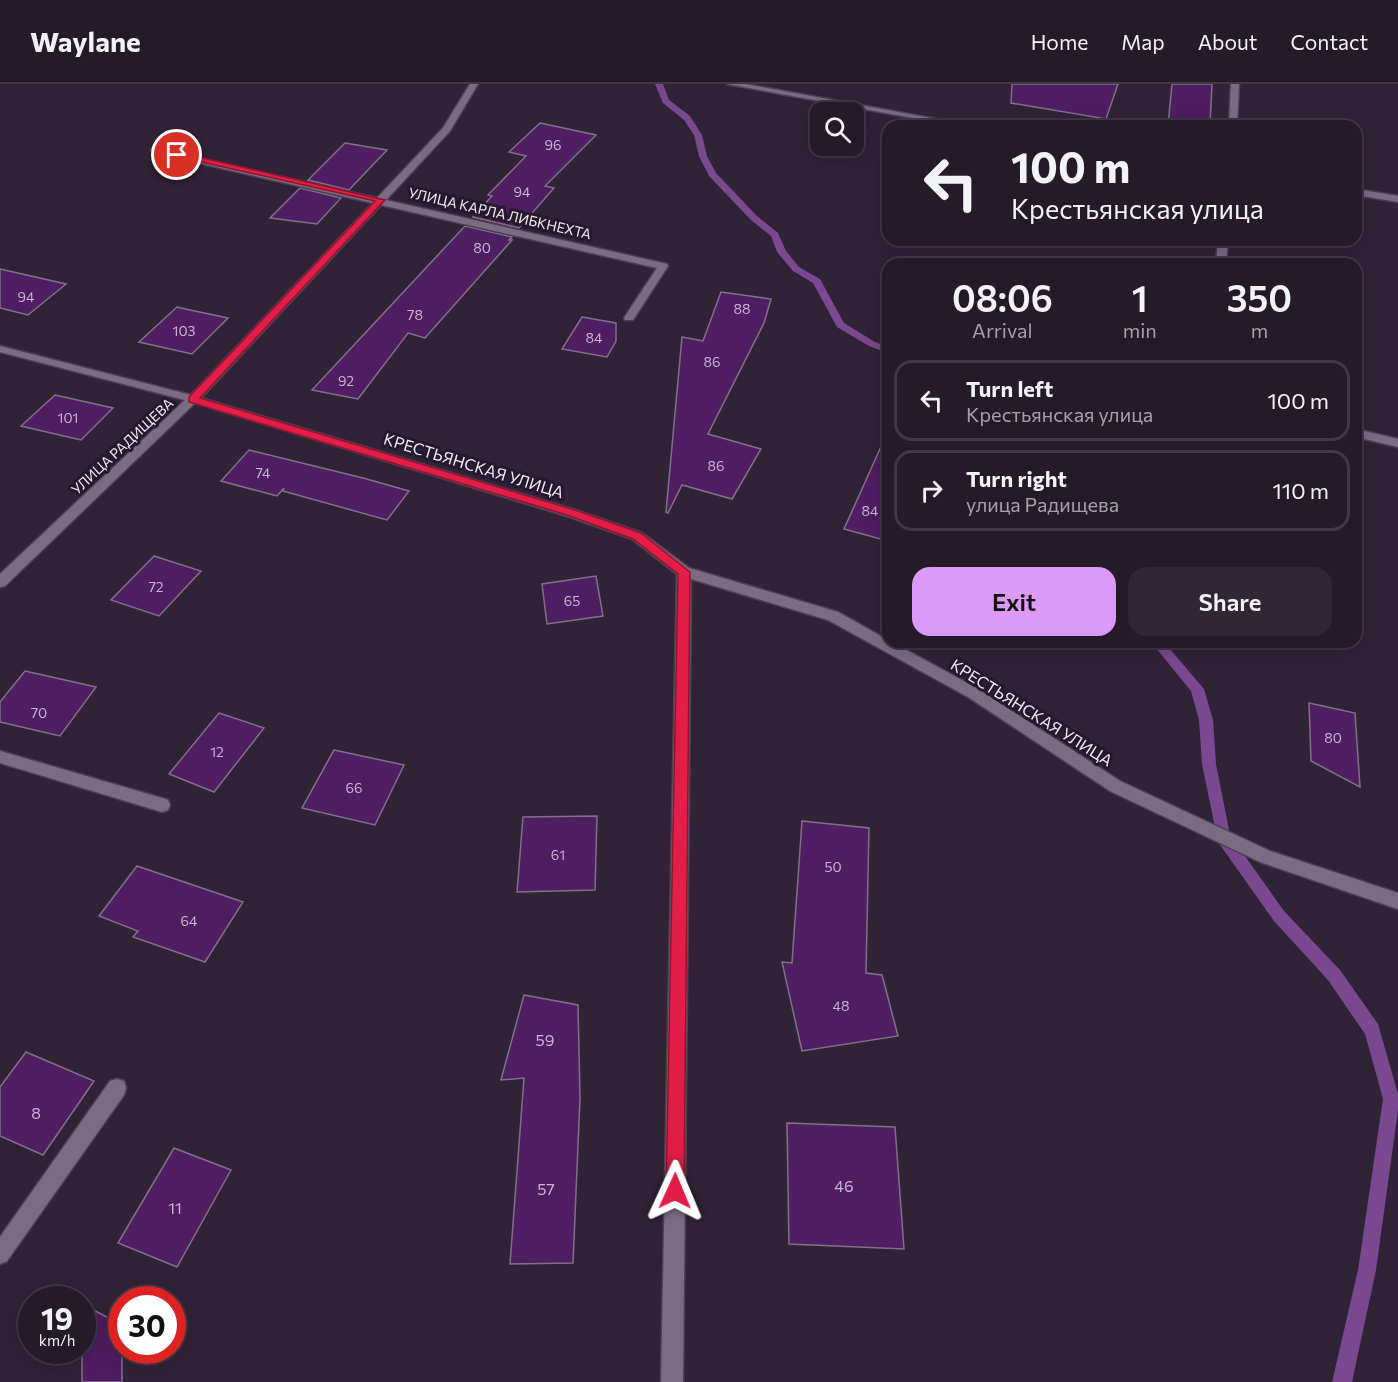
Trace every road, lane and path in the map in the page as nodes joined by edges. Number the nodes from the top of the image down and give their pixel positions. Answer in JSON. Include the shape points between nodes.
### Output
{"nodes":[{"id":1,"x":474,"y":84,"type":"edge"},
{"id":2,"x":733,"y":84,"type":"edge"},
{"id":3,"x":1235,"y":84,"type":"edge"},
{"id":4,"x":937,"y":120,"type":"edge"},
{"id":5,"x":1233,"y":120,"type":"edge"},
{"id":6,"x":155,"y":150,"type":"dead end"},
{"id":7,"x":1362,"y":193,"type":"edge"},
{"id":8,"x":1398,"y":199,"type":"edge"},
{"id":9,"x":381,"y":200,"type":"junction"},
{"id":10,"x":629,"y":318,"type":"dead end"},
{"id":11,"x":0,"y":349,"type":"edge"},
{"id":12,"x":193,"y":399,"type":"junction"},
{"id":13,"x":1362,"y":434,"type":"edge"},
{"id":14,"x":1398,"y":443,"type":"edge"},
{"id":15,"x":684,"y":572,"type":"junction"},
{"id":16,"x":0,"y":582,"type":"edge"},
{"id":17,"x":882,"y":643,"type":"edge"},
{"id":18,"x":891,"y":648,"type":"edge"},
{"id":19,"x":0,"y":757,"type":"edge"},
{"id":20,"x":162,"y":805,"type":"dead end"},
{"id":21,"x":1398,"y":901,"type":"edge"},
{"id":22,"x":117,"y":1088,"type":"dead end"},
{"id":23,"x":0,"y":1254,"type":"edge"},
{"id":24,"x":672,"y":1382,"type":"edge"}],
"edges":[{"from":1,"to":9,"type":"street","name":"УЛИЦА РАДИЩЕВА","via":[[447,129]]},
{"from":2,"to":4,"type":"street"},
{"from":3,"to":5,"type":"street"},
{"from":6,"to":9,"type":"street","name":"УЛИЦА КАРЛА ЛИБКНЕХТА"},
{"from":7,"to":8,"type":"street"},
{"from":9,"to":10,"type":"street","name":"УЛИЦА КАРЛА ЛИБКНЕХТА","via":[[663,266]]},
{"from":9,"to":12,"type":"street","name":"УЛИЦА РАДИЩЕВА"},
{"from":11,"to":12,"type":"street","name":"КРЕСТЬЯНСКАЯ УЛИЦА"},
{"from":12,"to":15,"type":"street","name":"КРЕСТЬЯНСКАЯ УЛИЦА","via":[[637,536]]},
{"from":12,"to":16,"type":"street","name":"УЛИЦА РАДИЩЕВА"},
{"from":13,"to":14,"type":"street"},
{"from":15,"to":17,"type":"street","name":"КРЕСТЬЯНСКАЯ УЛИЦА","via":[[833,616]]},
{"from":15,"to":24,"type":"street"},
{"from":18,"to":21,"type":"street","name":"КРЕСТЬЯНСКАЯ УЛИЦА","via":[[973,693],[1115,786],[1266,857]]},
{"from":19,"to":20,"type":"street"},
{"from":22,"to":23,"type":"street"}]}
